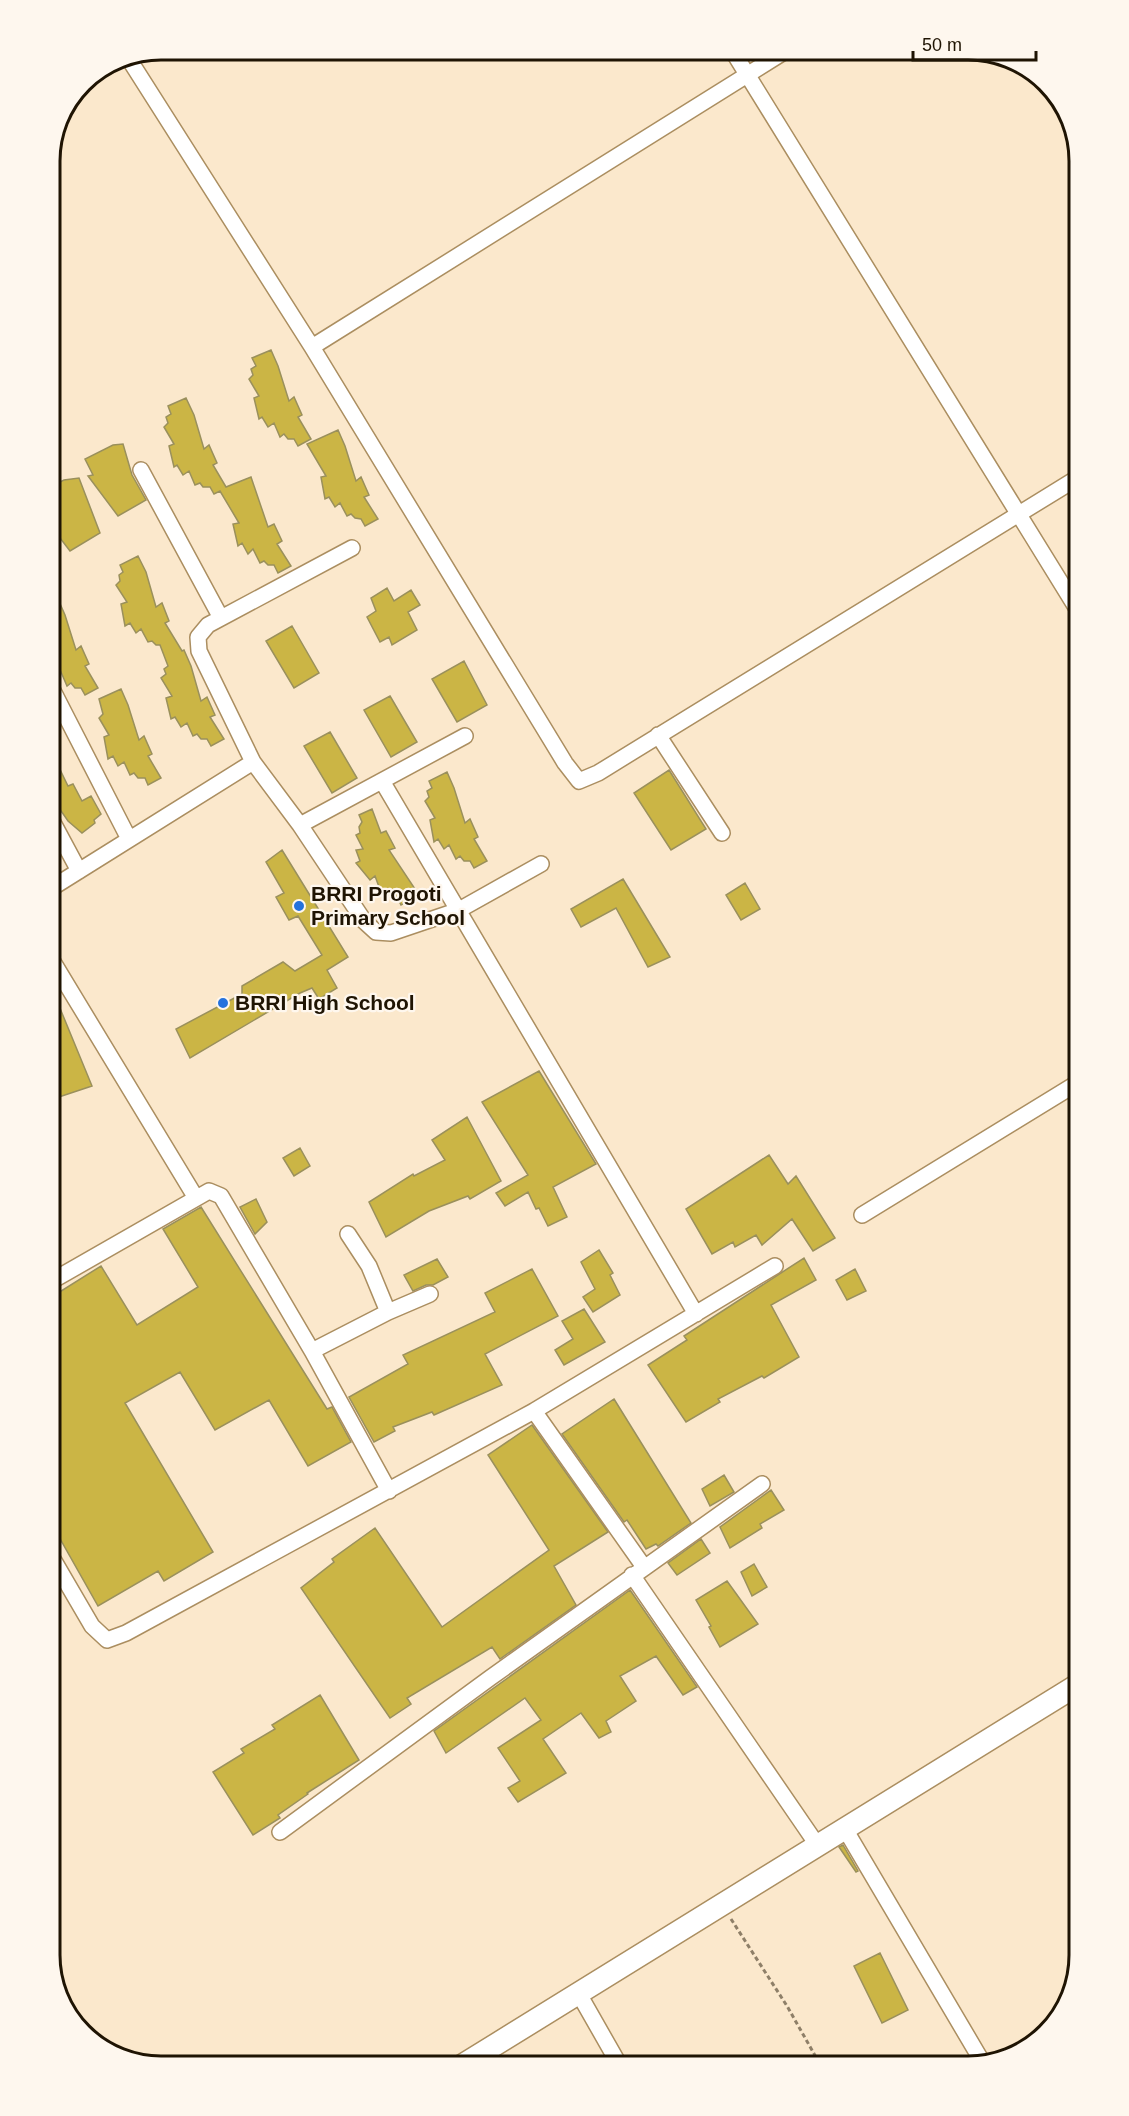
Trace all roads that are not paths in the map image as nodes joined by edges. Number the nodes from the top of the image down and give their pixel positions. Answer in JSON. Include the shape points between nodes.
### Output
{"nodes":[{"id":1,"x":738,"y":60,"type":"edge"},
{"id":2,"x":771,"y":60,"type":"edge"},
{"id":3,"x":132,"y":64,"type":"edge"},
{"id":4,"x":748,"y":75,"type":"junction"},
{"id":5,"x":312,"y":347,"type":"junction"},
{"id":6,"x":141,"y":470,"type":"dead end"},
{"id":7,"x":1069,"y":484,"type":"edge"},
{"id":8,"x":1020,"y":514,"type":"junction"},
{"id":9,"x":352,"y":548,"type":"dead end"},
{"id":10,"x":1069,"y":594,"type":"edge"},
{"id":11,"x":221,"y":618,"type":"junction"},
{"id":12,"x":60,"y":705,"type":"edge"},
{"id":13,"x":658,"y":735,"type":"junction"},
{"id":14,"x":465,"y":736,"type":"dead end"},
{"id":15,"x":252,"y":762,"type":"junction"},
{"id":16,"x":382,"y":781,"type":"junction"},
{"id":17,"x":300,"y":825,"type":"junction"},
{"id":18,"x":722,"y":833,"type":"dead end"},
{"id":19,"x":60,"y":836,"type":"edge"},
{"id":20,"x":129,"y":839,"type":"junction"},
{"id":21,"x":541,"y":864,"type":"dead end"},
{"id":22,"x":79,"y":871,"type":"junction"},
{"id":23,"x":60,"y":883,"type":"edge"},
{"id":24,"x":459,"y":910,"type":"junction"},
{"id":25,"x":60,"y":974,"type":"edge"},
{"id":26,"x":1069,"y":1089,"type":"edge"},
{"id":27,"x":196,"y":1198,"type":"junction"},
{"id":28,"x":862,"y":1215,"type":"dead end"},
{"id":29,"x":348,"y":1234,"type":"dead end"},
{"id":30,"x":776,"y":1266,"type":"dead end"},
{"id":31,"x":60,"y":1276,"type":"edge"},
{"id":32,"x":430,"y":1294,"type":"dead end"},
{"id":33,"x":388,"y":1312,"type":"junction"},
{"id":34,"x":696,"y":1314,"type":"junction"},
{"id":35,"x":312,"y":1351,"type":"junction"},
{"id":36,"x":534,"y":1411,"type":"junction"},
{"id":37,"x":762,"y":1484,"type":"dead end"},
{"id":38,"x":389,"y":1491,"type":"junction"},
{"id":39,"x":60,"y":1571,"type":"edge"},
{"id":40,"x":638,"y":1571,"type":"junction"},
{"id":41,"x":1069,"y":1691,"type":"edge"},
{"id":42,"x":845,"y":1829,"type":"junction"},
{"id":43,"x":280,"y":1832,"type":"dead end"},
{"id":44,"x":818,"y":1846,"type":"junction"},
{"id":45,"x":579,"y":1994,"type":"junction"},
{"id":46,"x":978,"y":2055,"type":"edge"},
{"id":47,"x":477,"y":2056,"type":"edge"},
{"id":48,"x":615,"y":2056,"type":"edge"}],
"edges":[{"from":1,"to":4,"type":"street"},
{"from":2,"to":4,"type":"street"},
{"from":3,"to":5,"type":"street"},
{"from":4,"to":5,"type":"street"},
{"from":4,"to":8,"type":"street"},
{"from":5,"to":13,"type":"street","via":[[579,781]]},
{"from":6,"to":11,"type":"street"},
{"from":7,"to":8,"type":"street"},
{"from":8,"to":10,"type":"street"},
{"from":8,"to":13,"type":"street"},
{"from":9,"to":11,"type":"street"},
{"from":11,"to":15,"type":"street","via":[[198,637],[199,651]]},
{"from":12,"to":20,"type":"street"},
{"from":13,"to":18,"type":"street"},
{"from":14,"to":16,"type":"street"},
{"from":15,"to":17,"type":"street"},
{"from":15,"to":20,"type":"street"},
{"from":16,"to":17,"type":"street"},
{"from":16,"to":24,"type":"street"},
{"from":17,"to":24,"type":"street","via":[[364,921],[376,932],[391,933]]},
{"from":19,"to":22,"type":"street"},
{"from":20,"to":22,"type":"street"},
{"from":21,"to":24,"type":"street"},
{"from":22,"to":23,"type":"street"},
{"from":24,"to":34,"type":"street"},
{"from":25,"to":27,"type":"street"},
{"from":26,"to":28,"type":"street"},
{"from":27,"to":31,"type":"street"},
{"from":27,"to":35,"type":"street","via":[[209,1191],[221,1196]]},
{"from":29,"to":33,"type":"street","via":[[369,1266]]},
{"from":30,"to":34,"type":"street"},
{"from":32,"to":33,"type":"street"},
{"from":33,"to":35,"type":"street"},
{"from":34,"to":36,"type":"street"},
{"from":35,"to":38,"type":"street"},
{"from":36,"to":38,"type":"street"},
{"from":36,"to":40,"type":"street"},
{"from":37,"to":40,"type":"street"},
{"from":38,"to":39,"type":"street","via":[[107,1640],[92,1626]]},
{"from":40,"to":43,"type":"street"},
{"from":40,"to":44,"type":"street"},
{"from":41,"to":42,"type":"main road"},
{"from":42,"to":44,"type":"main road"},
{"from":42,"to":46,"type":"street"},
{"from":44,"to":45,"type":"main road"},
{"from":45,"to":47,"type":"main road"},
{"from":45,"to":48,"type":"street"}]}
